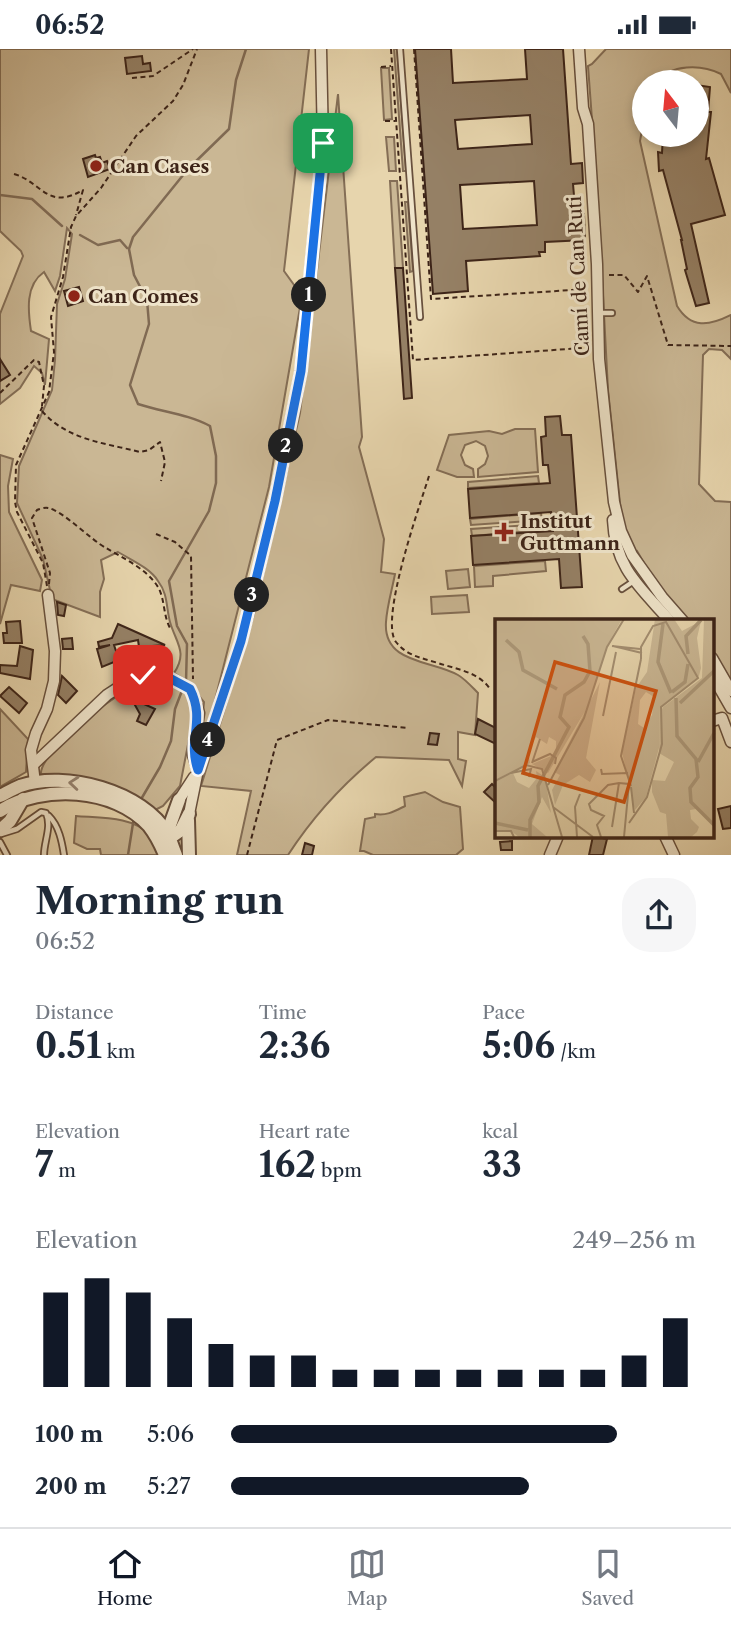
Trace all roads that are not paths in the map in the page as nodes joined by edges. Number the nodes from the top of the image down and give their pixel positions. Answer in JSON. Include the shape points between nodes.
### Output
{"nodes":[{"id":1,"x":321,"y":49,"type":"edge"},
{"id":2,"x":400,"y":49,"type":"edge"},
{"id":3,"x":579,"y":49,"type":"edge"},
{"id":4,"x":598,"y":313,"type":"junction"},
{"id":5,"x":612,"y":313,"type":"dead end"},
{"id":6,"x":420,"y":317,"type":"dead end"},
{"id":7,"x":614,"y":502,"type":"junction"},
{"id":8,"x":626,"y":543,"type":"junction"},
{"id":9,"x":635,"y":580,"type":"junction"},
{"id":10,"x":621,"y":589,"type":"dead end"},
{"id":11,"x":48,"y":595,"type":"road end"},
{"id":12,"x":677,"y":618,"type":"edge"},
{"id":13,"x":714,"y":660,"type":"edge"},
{"id":14,"x":714,"y":667,"type":"edge"},
{"id":15,"x":714,"y":678,"type":"edge"},
{"id":16,"x":725,"y":678,"type":"junction"},
{"id":17,"x":731,"y":691,"type":"edge"},
{"id":18,"x":731,"y":708,"type":"edge"},
{"id":19,"x":717,"y":720,"type":"edge"},
{"id":20,"x":731,"y":743,"type":"edge"},
{"id":21,"x":34,"y":764,"type":"junction"},
{"id":22,"x":198,"y":770,"type":"junction"},
{"id":23,"x":35,"y":783,"type":"junction"},
{"id":24,"x":0,"y":796,"type":"edge"},
{"id":25,"x":113,"y":797,"type":"junction"},
{"id":26,"x":23,"y":799,"type":"junction"},
{"id":27,"x":179,"y":800,"type":"junction"},
{"id":28,"x":0,"y":803,"type":"edge"},
{"id":29,"x":0,"y":811,"type":"edge"},
{"id":30,"x":46,"y":814,"type":"junction"},
{"id":31,"x":189,"y":814,"type":"junction"},
{"id":32,"x":150,"y":821,"type":"junction"},
{"id":33,"x":0,"y":832,"type":"edge"},
{"id":34,"x":167,"y":832,"type":"junction"},
{"id":35,"x":558,"y":837,"type":"edge"},
{"id":36,"x":665,"y":837,"type":"edge"},
{"id":37,"x":0,"y":842,"type":"edge"},
{"id":38,"x":8,"y":855,"type":"edge"},
{"id":39,"x":44,"y":855,"type":"edge"},
{"id":40,"x":64,"y":855,"type":"edge"},
{"id":41,"x":165,"y":855,"type":"edge"},
{"id":42,"x":173,"y":855,"type":"edge"},
{"id":43,"x":189,"y":855,"type":"edge"},
{"id":44,"x":550,"y":855,"type":"edge"},
{"id":45,"x":674,"y":855,"type":"edge"}],
"edges":[{"from":1,"to":22,"type":"street","via":[[323,143],[301,371],[241,641]]},
{"from":2,"to":6,"type":"lane"},
{"from":3,"to":4,"type":"street","name":"Camí de Can Ruti","via":[[589,137]]},
{"from":4,"to":5,"type":"lane"},
{"from":4,"to":7,"type":"street","name":"Camí de Can Ruti"},
{"from":7,"to":8,"type":"street","name":"Camí de Can Ruti"},
{"from":7,"to":9,"type":"street","name":"Camí de Can Ruti","via":[[618,553]]},
{"from":8,"to":9,"type":"street","name":"Camí de Can Ruti"},
{"from":8,"to":12,"type":"street","name":"Camí de Can Ruti"},
{"from":9,"to":10,"type":"lane"},
{"from":9,"to":12,"type":"street","name":"Camí de Can Ruti"},
{"from":11,"to":21,"type":"street","via":[[54,681],[31,750]]},
{"from":13,"to":16,"type":"street"},
{"from":14,"to":16,"type":"street"},
{"from":15,"to":18,"type":"street"},
{"from":16,"to":17,"type":"street"},
{"from":19,"to":20,"type":"street"},
{"from":21,"to":22,"type":"street","via":[[107,695],[143,675],[160,673],[192,694],[199,713],[193,755]]},
{"from":21,"to":23,"type":"street"},
{"from":22,"to":27,"type":"street"},
{"from":22,"to":31,"type":"street"},
{"from":23,"to":24,"type":"street"},
{"from":25,"to":23,"type":"street","one_way":true,"via":[[86,784]]},
{"from":23,"to":28,"type":"street"},
{"from":25,"to":26,"type":"street","via":[[52,794]]},
{"from":25,"to":32,"type":"street"},
{"from":26,"to":29,"type":"street"},
{"from":26,"to":33,"type":"street"},
{"from":27,"to":32,"type":"street"},
{"from":27,"to":34,"type":"street"},
{"from":30,"to":33,"type":"lane","via":[[18,829]]},
{"from":30,"to":39,"type":"lane","via":[[49,826]]},
{"from":30,"to":40,"type":"lane","via":[[54,821]]},
{"from":31,"to":34,"type":"street","via":[[181,830],[174,835]]},
{"from":31,"to":43,"type":"street"},
{"from":32,"to":34,"type":"street"},
{"from":32,"to":41,"type":"street"},
{"from":34,"to":42,"type":"street"},
{"from":35,"to":44,"type":"street"},
{"from":36,"to":45,"type":"street"},
{"from":37,"to":38,"type":"lane"}]}
